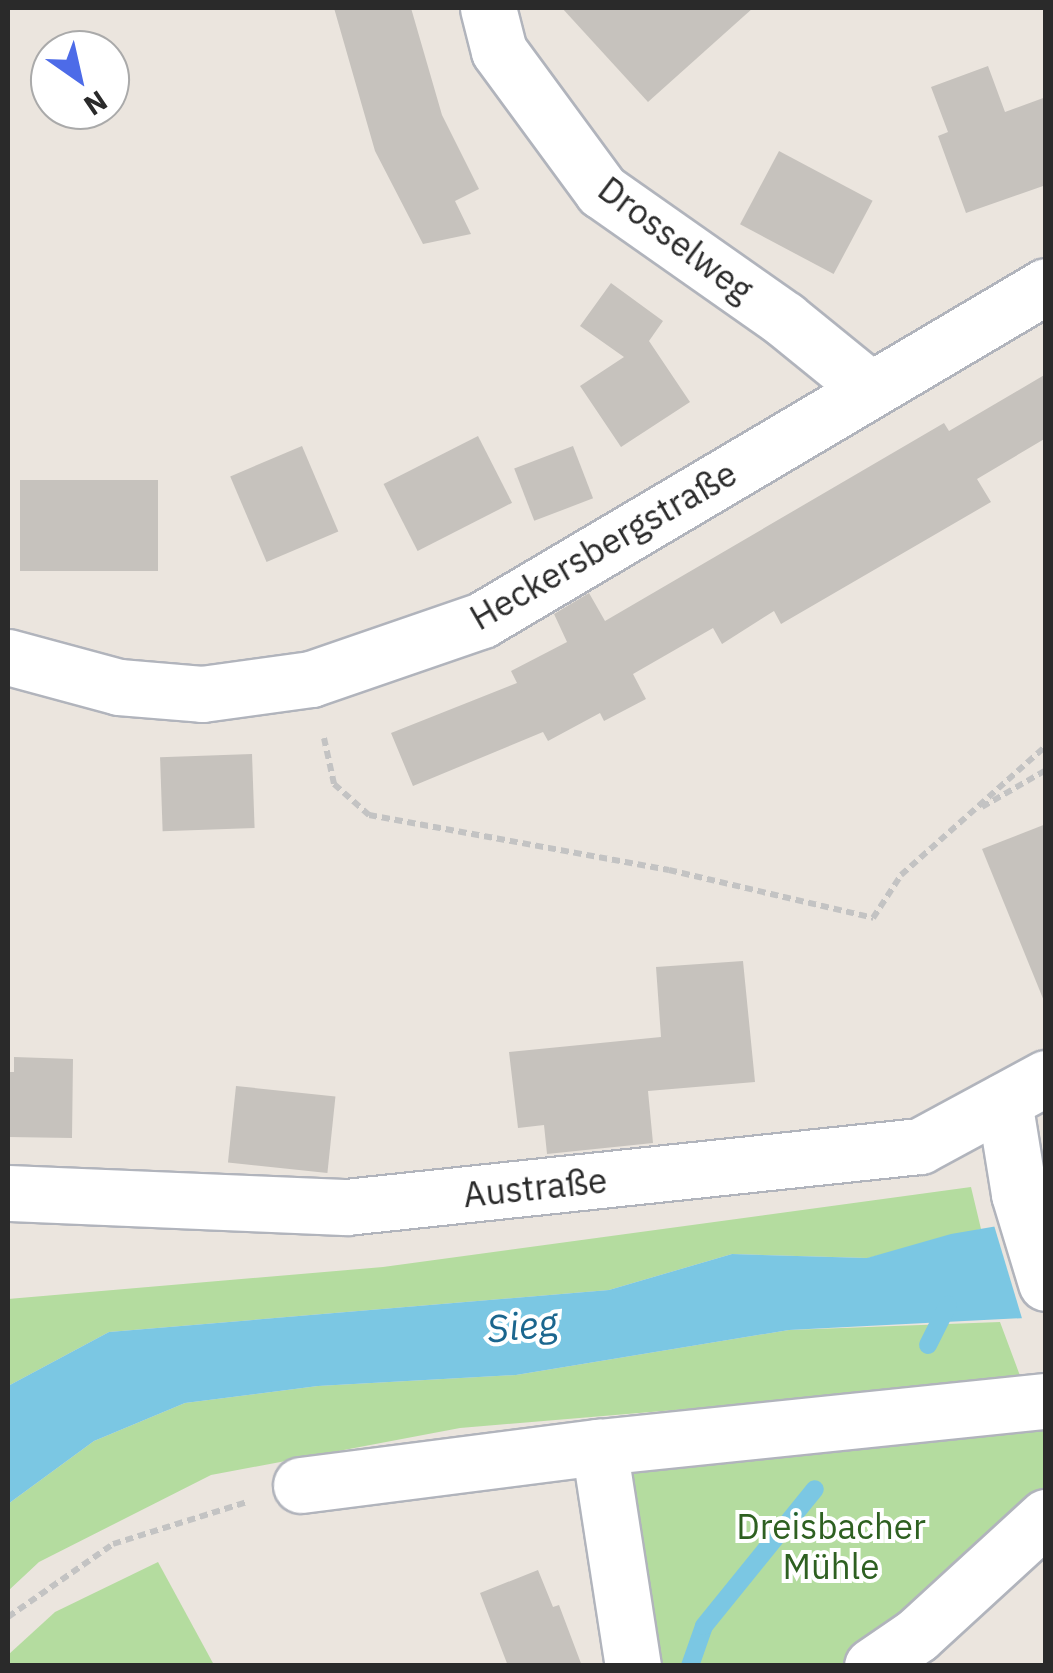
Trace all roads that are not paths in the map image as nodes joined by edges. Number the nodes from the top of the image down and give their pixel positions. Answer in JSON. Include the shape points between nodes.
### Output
{"nodes":[{"id":1,"x":488,"y":8,"type":"edge"},
{"id":2,"x":1046,"y":286,"type":"edge"},
{"id":3,"x":870,"y":390,"type":"junction"},
{"id":4,"x":8,"y":657,"type":"edge"},
{"id":5,"x":1025,"y":1090,"type":"edge"},
{"id":6,"x":8,"y":1193,"type":"edge"},
{"id":7,"x":1046,"y":1283,"type":"edge"},
{"id":8,"x":1046,"y":1401,"type":"edge"},
{"id":9,"x":599,"y":1447,"type":"junction"},
{"id":10,"x":301,"y":1486,"type":"road end"},
{"id":11,"x":1046,"y":1518,"type":"edge"},
{"id":12,"x":633,"y":1666,"type":"edge"},
{"id":13,"x":872,"y":1666,"type":"edge"}],
"edges":[{"from":1,"to":3,"type":"street","name":"Drosselweg","via":[[500,52],[602,191],[784,319]]},
{"from":2,"to":3,"type":"street","name":"Heckersbergstraße"},
{"from":3,"to":4,"type":"street","name":"Heckersbergstraße","via":[[482,620],[311,678],[202,694],[118,687]]},
{"from":5,"to":6,"type":"street","name":"Austraße","via":[[920,1146],[346,1207]]},
{"from":5,"to":7,"type":"street","via":[[1019,1194]]},
{"from":8,"to":9,"type":"street"},
{"from":9,"to":10,"type":"street"},
{"from":9,"to":12,"type":"street"},
{"from":11,"to":13,"type":"street","via":[[917,1636]]}]}
